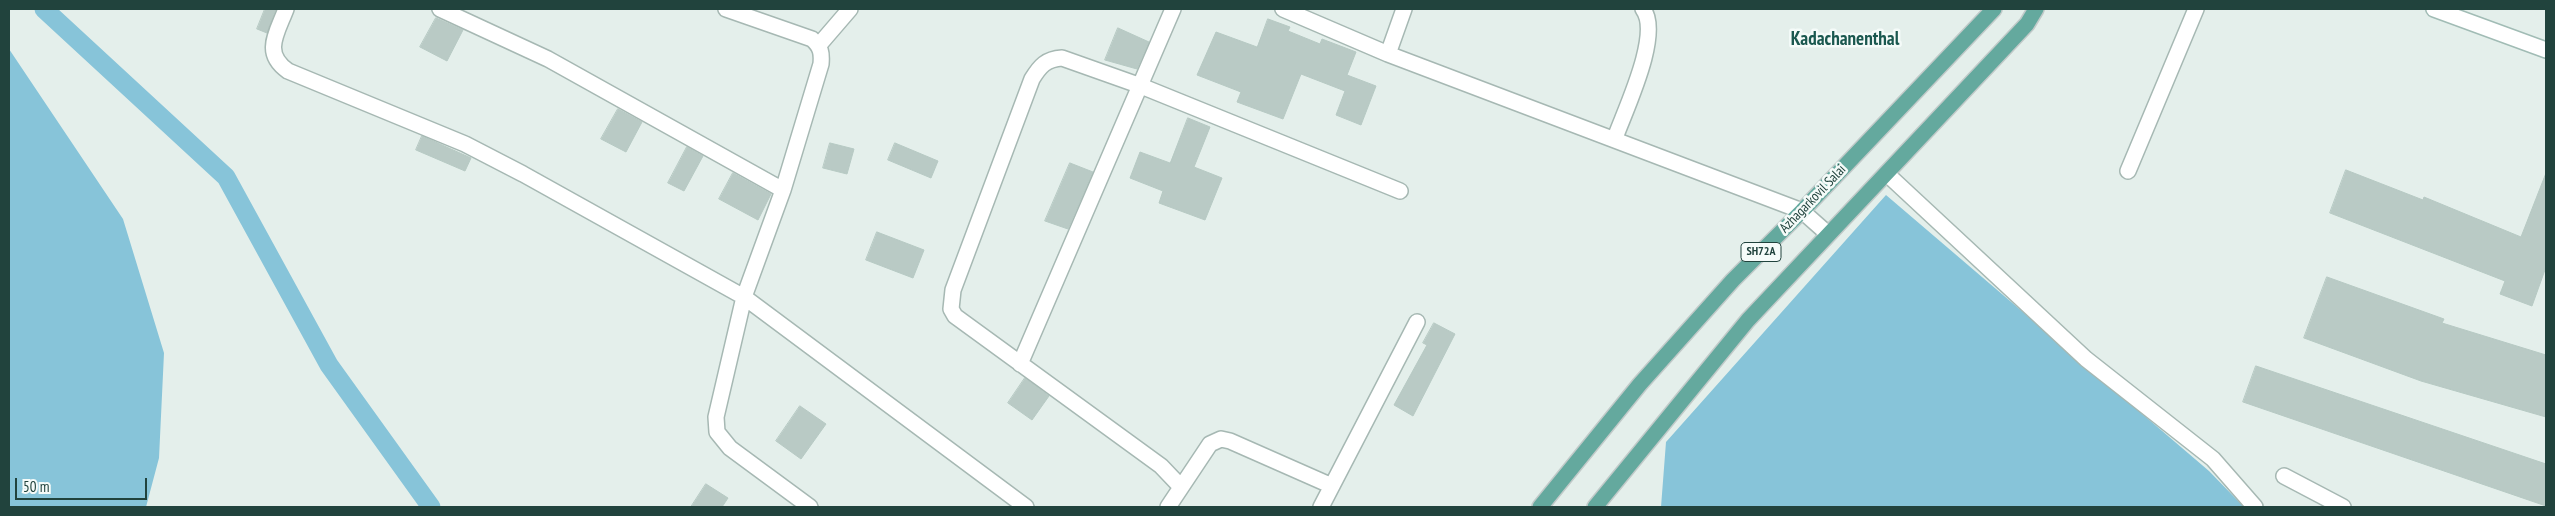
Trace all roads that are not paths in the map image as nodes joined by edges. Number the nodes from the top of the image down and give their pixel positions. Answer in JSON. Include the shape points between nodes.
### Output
{"nodes":[{"id":1,"x":286,"y":9,"type":"edge"},
{"id":2,"x":440,"y":9,"type":"edge"},
{"id":3,"x":726,"y":9,"type":"edge"},
{"id":4,"x":850,"y":9,"type":"edge"},
{"id":5,"x":1173,"y":9,"type":"edge"},
{"id":6,"x":1283,"y":9,"type":"edge"},
{"id":7,"x":1404,"y":9,"type":"edge"},
{"id":8,"x":1643,"y":9,"type":"edge"},
{"id":9,"x":1994,"y":9,"type":"edge"},
{"id":10,"x":2036,"y":9,"type":"edge"},
{"id":11,"x":2196,"y":9,"type":"edge"},
{"id":12,"x":2434,"y":9,"type":"edge"},
{"id":13,"x":819,"y":45,"type":"junction"},
{"id":14,"x":2546,"y":50,"type":"edge"},
{"id":15,"x":1388,"y":54,"type":"junction"},
{"id":16,"x":1141,"y":86,"type":"junction"},
{"id":17,"x":1615,"y":138,"type":"junction"},
{"id":18,"x":2128,"y":171,"type":"dead end"},
{"id":19,"x":1887,"y":174,"type":"junction"},
{"id":20,"x":783,"y":190,"type":"junction"},
{"id":21,"x":1400,"y":191,"type":"dead end"},
{"id":22,"x":1802,"y":211,"type":"junction"},
{"id":23,"x":1828,"y":234,"type":"junction"},
{"id":24,"x":744,"y":297,"type":"junction"},
{"id":25,"x":1417,"y":322,"type":"dead end"},
{"id":26,"x":1020,"y":364,"type":"junction"},
{"id":27,"x":2284,"y":476,"type":"dead end"},
{"id":28,"x":1332,"y":486,"type":"junction"},
{"id":29,"x":1181,"y":487,"type":"junction"},
{"id":30,"x":810,"y":507,"type":"edge"},
{"id":31,"x":1026,"y":507,"type":"edge"},
{"id":32,"x":1168,"y":507,"type":"edge"},
{"id":33,"x":1321,"y":507,"type":"edge"},
{"id":34,"x":1540,"y":507,"type":"edge"},
{"id":35,"x":1595,"y":507,"type":"edge"},
{"id":36,"x":2254,"y":507,"type":"edge"},
{"id":37,"x":2343,"y":507,"type":"edge"}],
"edges":[{"from":1,"to":24,"type":"street","via":[[274,39],[273,54],[278,64],[288,71],[464,144]]},
{"from":2,"to":20,"type":"street","via":[[548,59]]},
{"from":3,"to":13,"type":"street","via":[[812,39]]},
{"from":4,"to":13,"type":"street"},
{"from":5,"to":16,"type":"street"},
{"from":6,"to":15,"type":"street"},
{"from":7,"to":15,"type":"street"},
{"from":8,"to":17,"type":"street","via":[[1650,29],[1646,52]]},
{"from":9,"to":22,"type":"main road","name":"Azhagarkovil Salai","number":"SH72A"},
{"from":10,"to":19,"type":"main road","number":"SH72A","via":[[2027,24]]},
{"from":11,"to":18,"type":"street"},
{"from":12,"to":14,"type":"street"},
{"from":13,"to":20,"type":"street","via":[[821,64]]},
{"from":15,"to":17,"type":"street"},
{"from":16,"to":21,"type":"street"},
{"from":16,"to":26,"type":"street"},
{"from":16,"to":26,"type":"street","via":[[1062,58],[1040,66],[1032,79],[950,299],[955,316]]},
{"from":17,"to":22,"type":"street"},
{"from":19,"to":23,"type":"main road","number":"SH72A"},
{"from":19,"to":36,"type":"street","via":[[2086,359],[2213,459]]},
{"from":20,"to":24,"type":"street"},
{"from":22,"to":23,"type":"street"},
{"from":22,"to":34,"type":"main road","name":"Azhagarkovil Salai","number":"SH72A","via":[[1733,280],[1640,384]]},
{"from":23,"to":35,"type":"main road","number":"SH72A","via":[[1748,320]]},
{"from":24,"to":30,"type":"street","via":[[716,417],[717,432],[730,448]]},
{"from":24,"to":31,"type":"street"},
{"from":25,"to":28,"type":"street"},
{"from":26,"to":29,"type":"street","via":[[1161,466]]},
{"from":27,"to":37,"type":"street"},
{"from":28,"to":29,"type":"street","via":[[1221,439],[1210,444]]},
{"from":28,"to":33,"type":"street"},
{"from":29,"to":32,"type":"street"}]}
